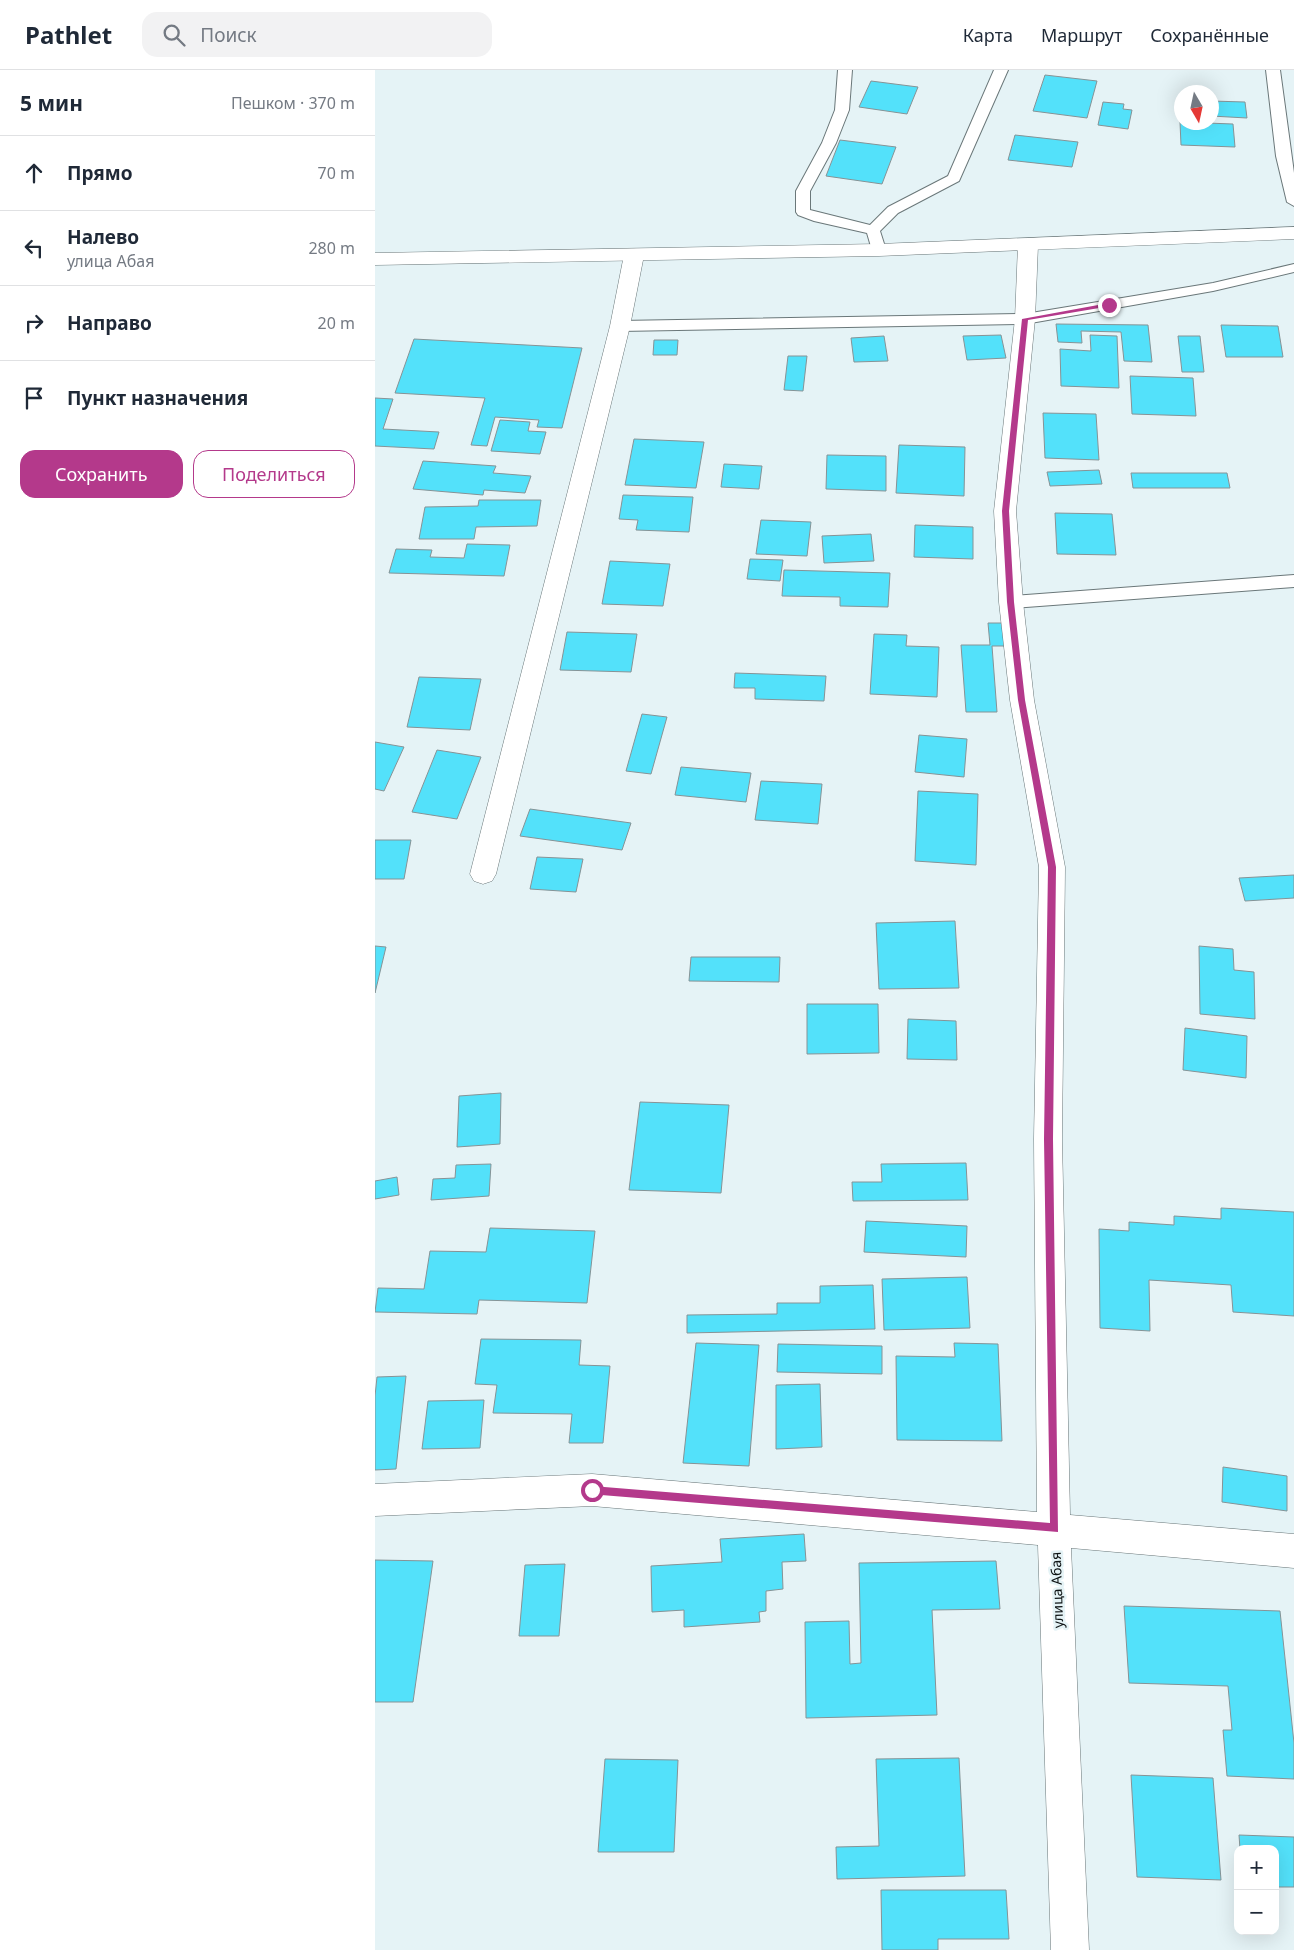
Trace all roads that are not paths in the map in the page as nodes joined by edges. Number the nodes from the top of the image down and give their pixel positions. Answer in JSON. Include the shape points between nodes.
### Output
{"nodes":[{"id":1,"x":845,"y":70,"type":"edge"},
{"id":2,"x":1001,"y":70,"type":"edge"},
{"id":3,"x":1273,"y":70,"type":"edge"},
{"id":4,"x":1294,"y":202,"type":"edge"},
{"id":5,"x":873,"y":230,"type":"junction"},
{"id":6,"x":1294,"y":233,"type":"edge"},
{"id":7,"x":1028,"y":245,"type":"junction"},
{"id":8,"x":879,"y":250,"type":"junction"},
{"id":9,"x":634,"y":255,"type":"junction"},
{"id":10,"x":375,"y":260,"type":"edge"},
{"id":11,"x":1294,"y":268,"type":"edge"},
{"id":12,"x":1025,"y":319,"type":"junction"},
{"id":13,"x":620,"y":326,"type":"junction"},
{"id":14,"x":1294,"y":581,"type":"edge"},
{"id":15,"x":1011,"y":602,"type":"junction"},
{"id":16,"x":483,"y":874,"type":"dead end"},
{"id":17,"x":375,"y":1500,"type":"edge"},
{"id":18,"x":1055,"y":1528,"type":"junction"},
{"id":19,"x":1294,"y":1551,"type":"edge"},
{"id":20,"x":1070,"y":1950,"type":"edge"}],
"edges":[{"from":1,"to":5,"type":"lane","via":[[842,110],[829,143],[803,191],[803,212]]},
{"from":2,"to":5,"type":"lane","via":[[954,178],[893,210]]},
{"from":3,"to":4,"type":"lane","via":[[1283,156]]},
{"from":5,"to":8,"type":"lane"},
{"from":6,"to":7,"type":"street"},
{"from":7,"to":8,"type":"street"},
{"from":7,"to":12,"type":"street","name":"улица Абая"},
{"from":8,"to":9,"type":"street"},
{"from":9,"to":10,"type":"street"},
{"from":9,"to":13,"type":"street"},
{"from":11,"to":12,"type":"lane","via":[[1213,287]]},
{"from":12,"to":13,"type":"lane"},
{"from":12,"to":15,"type":"street","name":"улица Абая","via":[[1005,511]]},
{"from":13,"to":16,"type":"street"},
{"from":14,"to":15,"type":"lane"},
{"from":15,"to":18,"type":"street","name":"улица Абая","via":[[1022,700],[1052,867],[1049,1139]]},
{"from":17,"to":18,"type":"street","via":[[592,1490]]},
{"from":18,"to":19,"type":"street"},
{"from":18,"to":20,"type":"street","name":"улица Абая"}]}
